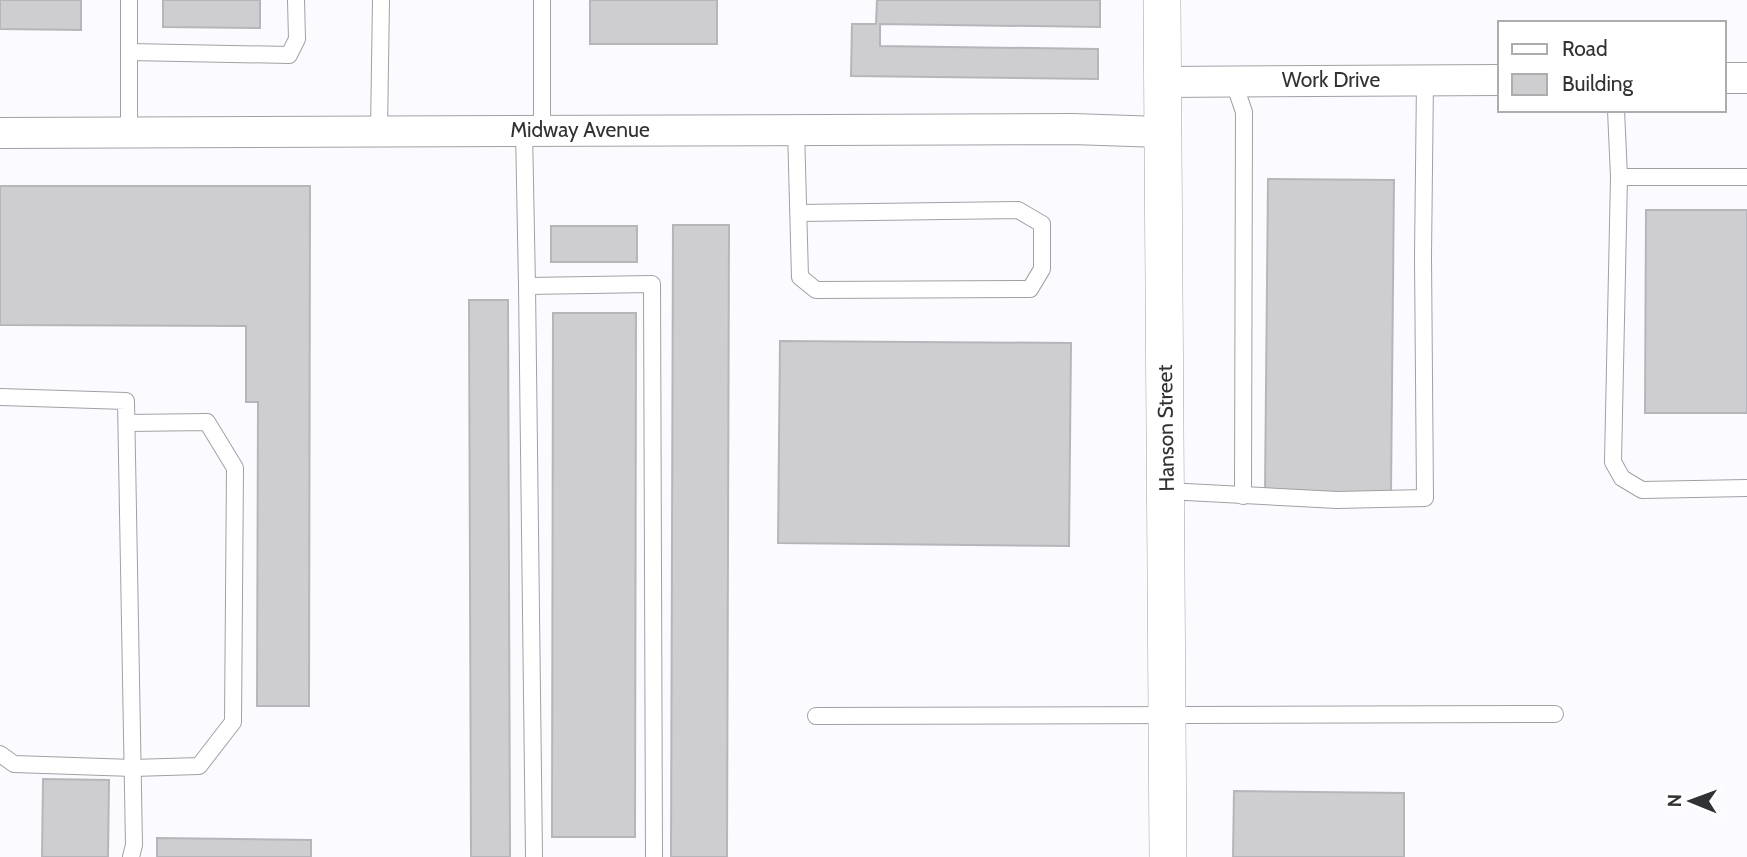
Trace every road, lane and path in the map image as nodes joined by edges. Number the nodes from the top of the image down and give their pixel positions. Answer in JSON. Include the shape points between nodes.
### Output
{"nodes":[{"id":1,"x":129,"y":0,"type":"edge"},
{"id":2,"x":296,"y":0,"type":"edge"},
{"id":3,"x":381,"y":0,"type":"edge"},
{"id":4,"x":542,"y":0,"type":"edge"},
{"id":5,"x":1162,"y":0,"type":"edge"},
{"id":6,"x":129,"y":52,"type":"junction"},
{"id":7,"x":1726,"y":78,"type":"edge"},
{"id":8,"x":1747,"y":78,"type":"edge"},
{"id":9,"x":1233,"y":80,"type":"junction"},
{"id":10,"x":1425,"y":80,"type":"junction"},
{"id":11,"x":1498,"y":80,"type":"edge"},
{"id":12,"x":1161,"y":82,"type":"junction"},
{"id":13,"x":1616,"y":112,"type":"edge"},
{"id":14,"x":796,"y":129,"type":"junction"},
{"id":15,"x":379,"y":130,"type":"junction"},
{"id":16,"x":533,"y":130,"type":"junction"},
{"id":17,"x":129,"y":131,"type":"junction"},
{"id":18,"x":1160,"y":132,"type":"junction"},
{"id":19,"x":0,"y":133,"type":"edge"},
{"id":20,"x":1619,"y":177,"type":"junction"},
{"id":21,"x":1747,"y":177,"type":"edge"},
{"id":22,"x":799,"y":213,"type":"junction"},
{"id":23,"x":527,"y":286,"type":"junction"},
{"id":24,"x":0,"y":397,"type":"edge"},
{"id":25,"x":127,"y":423,"type":"junction"},
{"id":26,"x":1747,"y":488,"type":"edge"},
{"id":27,"x":1167,"y":491,"type":"junction"},
{"id":28,"x":1243,"y":496,"type":"junction"},
{"id":29,"x":1555,"y":714,"type":"dead end"},
{"id":30,"x":1167,"y":715,"type":"junction"},
{"id":31,"x":816,"y":716,"type":"dead end"},
{"id":32,"x":0,"y":754,"type":"edge"},
{"id":33,"x":133,"y":768,"type":"junction"},
{"id":34,"x":131,"y":857,"type":"edge"},
{"id":35,"x":534,"y":857,"type":"edge"},
{"id":36,"x":654,"y":857,"type":"edge"},
{"id":37,"x":1168,"y":857,"type":"edge"}],
"edges":[{"from":1,"to":6,"type":"lane"},
{"from":2,"to":6,"type":"lane","via":[[297,39],[289,55]]},
{"from":3,"to":15,"type":"lane"},
{"from":4,"to":16,"type":"lane"},
{"from":5,"to":12,"type":"street","name":"Hanson Street"},
{"from":6,"to":17,"type":"lane"},
{"from":7,"to":8,"type":"street"},
{"from":9,"to":10,"type":"street","name":"Work Drive"},
{"from":9,"to":12,"type":"street","name":"Work Drive"},
{"from":9,"to":28,"type":"lane","via":[[1244,113]]},
{"from":10,"to":11,"type":"street","name":"Work Drive"},
{"from":10,"to":28,"type":"lane","via":[[1425,498]]},
{"from":12,"to":18,"type":"street","name":"Hanson Street"},
{"from":13,"to":20,"type":"lane"},
{"from":14,"to":16,"type":"street","name":"Midway Avenue"},
{"from":14,"to":18,"type":"street","name":"Midway Avenue"},
{"from":14,"to":22,"type":"lane"},
{"from":15,"to":16,"type":"street","name":"Midway Avenue"},
{"from":15,"to":17,"type":"street","name":"Midway Avenue"},
{"from":16,"to":23,"type":"lane"},
{"from":17,"to":19,"type":"street","name":"Midway Avenue"},
{"from":18,"to":27,"type":"street","name":"Hanson Street"},
{"from":20,"to":21,"type":"lane"},
{"from":20,"to":26,"type":"lane","via":[[1613,462],[1622,478],[1642,490]]},
{"from":22,"to":22,"type":"lane","via":[[800,277],[816,290],[1030,289],[1042,269],[1042,224],[1018,210]]},
{"from":23,"to":35,"type":"lane"},
{"from":23,"to":36,"type":"lane","via":[[652,284]]},
{"from":24,"to":25,"type":"lane","via":[[126,401]]},
{"from":25,"to":33,"type":"lane"},
{"from":25,"to":33,"type":"lane","via":[[207,422],[235,468],[233,722],[199,766]]},
{"from":27,"to":28,"type":"lane"},
{"from":27,"to":30,"type":"street","name":"Hanson Street"},
{"from":29,"to":30,"type":"lane"},
{"from":30,"to":31,"type":"lane"},
{"from":30,"to":37,"type":"street","name":"Hanson Street"},
{"from":32,"to":33,"type":"lane","via":[[13,764]]},
{"from":33,"to":34,"type":"lane"}]}
